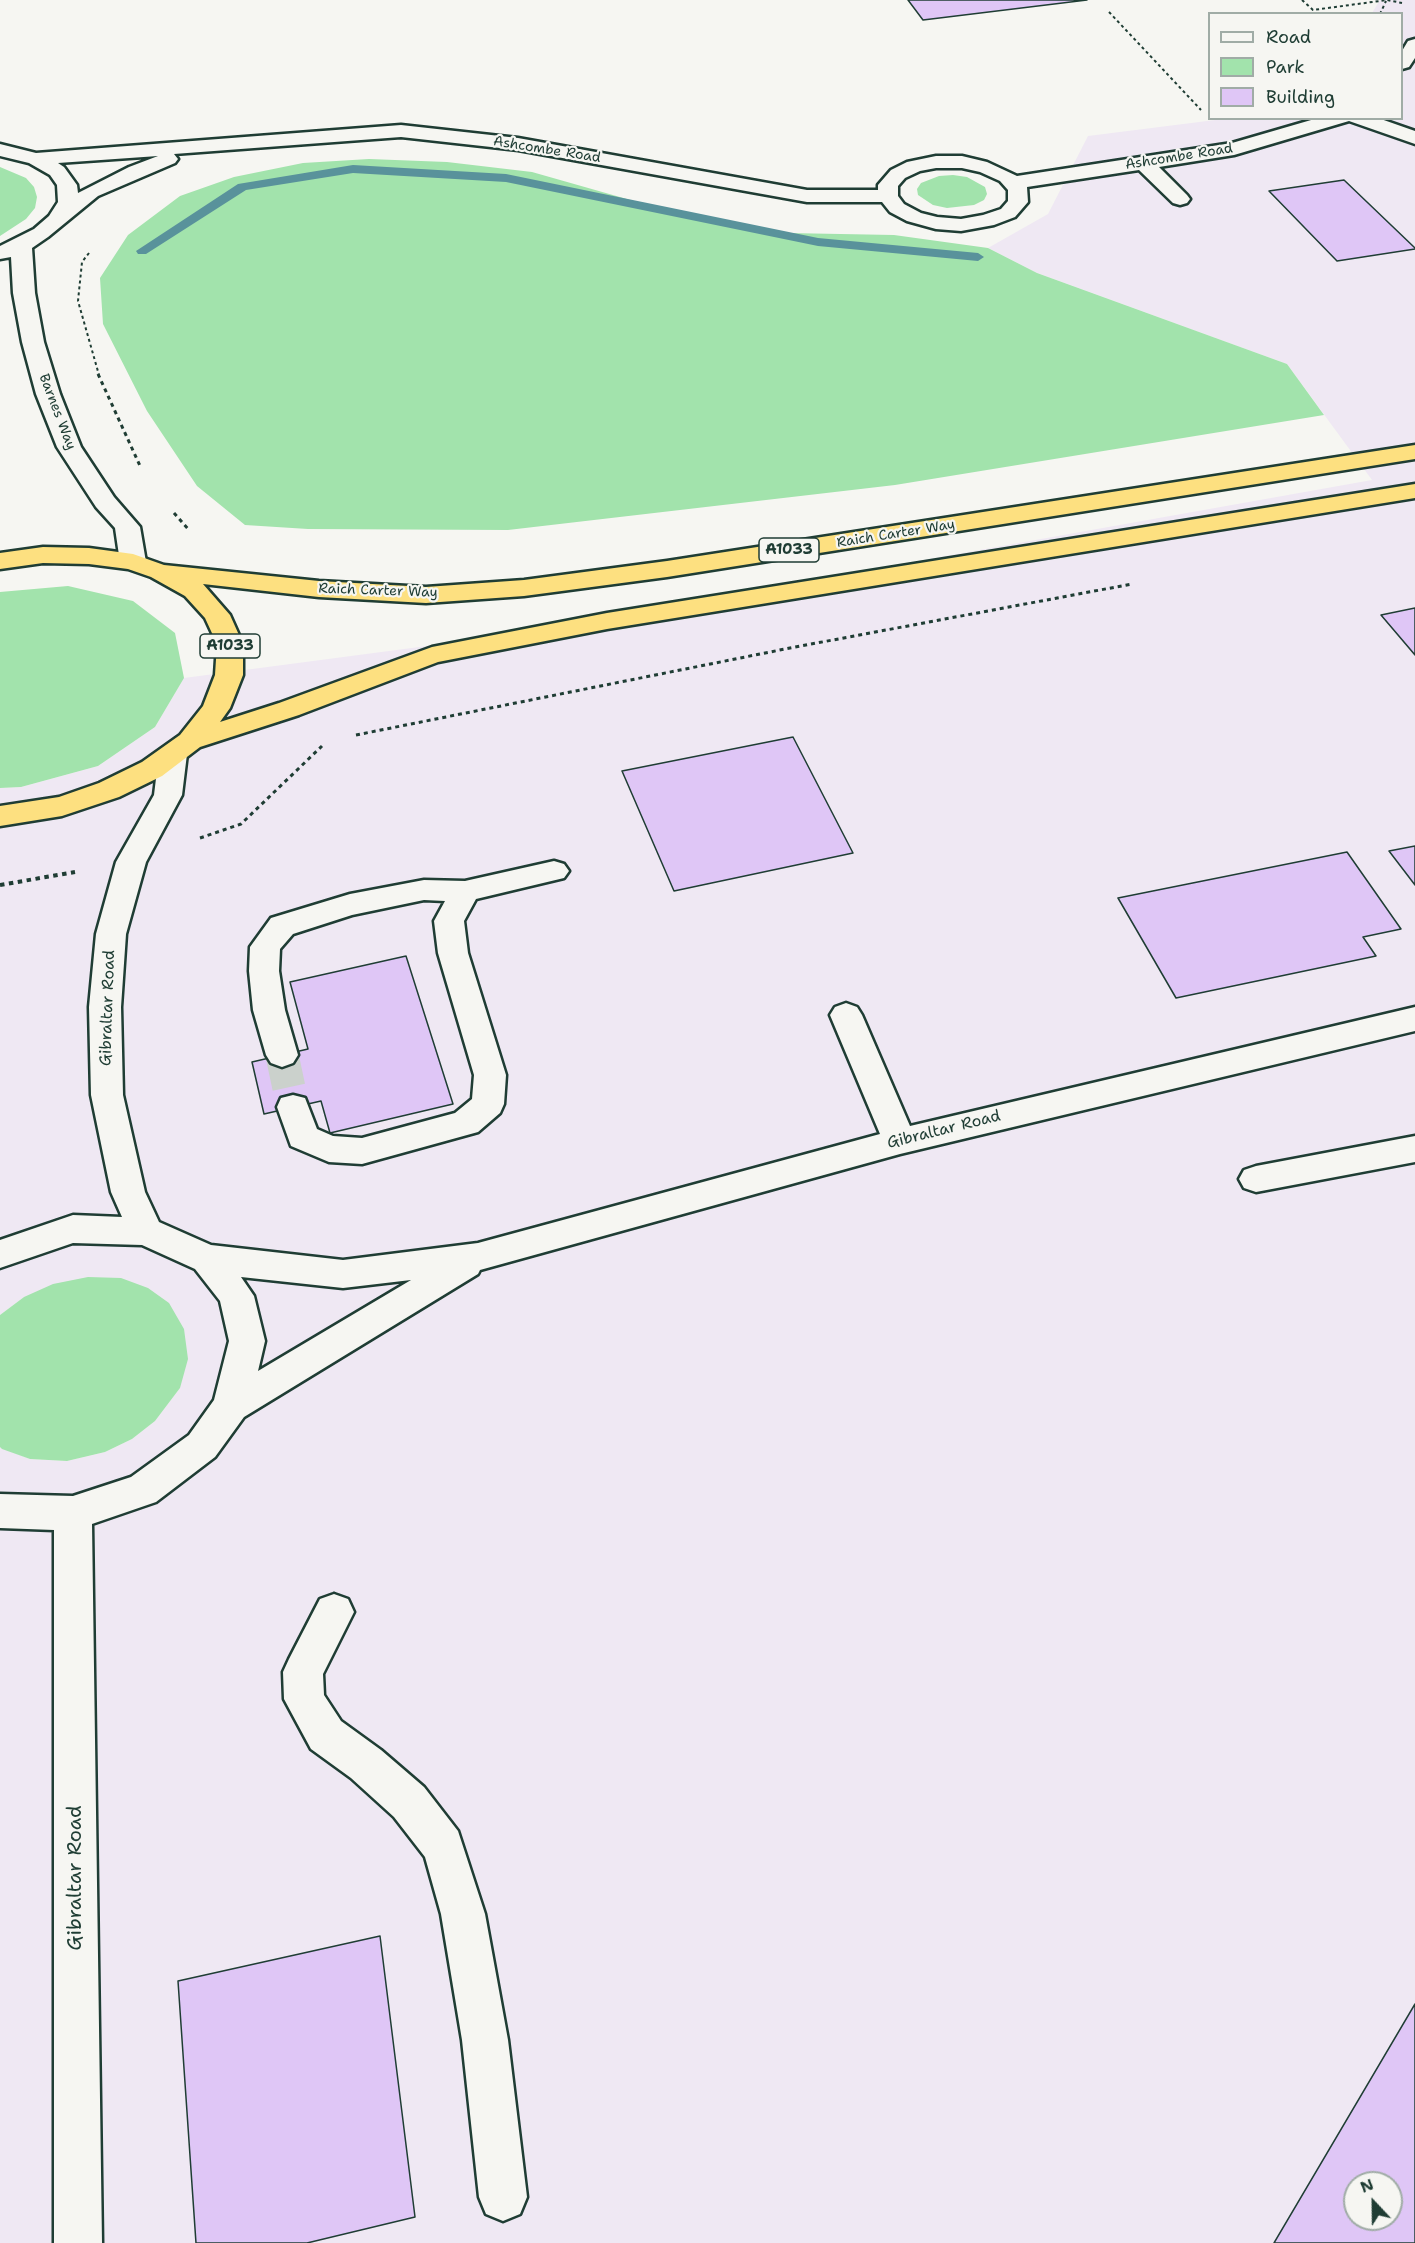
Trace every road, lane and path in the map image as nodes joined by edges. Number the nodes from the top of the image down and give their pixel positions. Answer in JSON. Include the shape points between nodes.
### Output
{"nodes":[{"id":1,"x":1302,"y":0,"type":"edge"},
{"id":2,"x":1386,"y":0,"type":"edge"},
{"id":3,"x":1109,"y":12,"type":"dead end"},
{"id":4,"x":1208,"y":118,"type":"dead end"},
{"id":5,"x":1334,"y":120,"type":"edge"},
{"id":6,"x":1363,"y":120,"type":"edge"},
{"id":7,"x":1415,"y":138,"type":"edge"},
{"id":8,"x":204,"y":146,"type":"junction"},
{"id":9,"x":0,"y":150,"type":"edge"},
{"id":10,"x":36,"y":159,"type":"junction"},
{"id":11,"x":1144,"y":163,"type":"junction"},
{"id":12,"x":1013,"y":183,"type":"junction"},
{"id":13,"x":888,"y":196,"type":"junction"},
{"id":14,"x":1180,"y":199,"type":"dead end"},
{"id":15,"x":57,"y":220,"type":"junction"},
{"id":16,"x":21,"y":245,"type":"junction"},
{"id":17,"x":94,"y":246,"type":"dead end"},
{"id":18,"x":0,"y":254,"type":"edge"},
{"id":19,"x":1415,"y":452,"type":"edge"},
{"id":20,"x":150,"y":489,"type":"junction"},
{"id":21,"x":1415,"y":491,"type":"edge"},
{"id":22,"x":105,"y":502,"type":"junction"},
{"id":23,"x":194,"y":534,"type":"dead end"},
{"id":24,"x":0,"y":561,"type":"edge"},
{"id":25,"x":133,"y":562,"type":"junction"},
{"id":26,"x":160,"y":572,"type":"junction"},
{"id":27,"x":1133,"y":583,"type":"dead end"},
{"id":28,"x":351,"y":735,"type":"dead end"},
{"id":29,"x":328,"y":740,"type":"dead end"},
{"id":30,"x":181,"y":747,"type":"junction"},
{"id":31,"x":0,"y":816,"type":"edge"},
{"id":32,"x":131,"y":862,"type":"junction"},
{"id":33,"x":554,"y":871,"type":"dead end"},
{"id":34,"x":0,"y":885,"type":"edge"},
{"id":35,"x":465,"y":891,"type":"junction"},
{"id":36,"x":846,"y":1015,"type":"dead end"},
{"id":37,"x":1415,"y":1019,"type":"edge"},
{"id":38,"x":282,"y":1055,"type":"tunnel mouth"},
{"id":39,"x":293,"y":1107,"type":"tunnel mouth"},
{"id":40,"x":900,"y":1141,"type":"junction"},
{"id":41,"x":1415,"y":1149,"type":"edge"},
{"id":42,"x":1257,"y":1179,"type":"dead end"},
{"id":43,"x":146,"y":1231,"type":"junction"},
{"id":44,"x":0,"y":1254,"type":"edge"},
{"id":45,"x":478,"y":1257,"type":"junction"},
{"id":46,"x":207,"y":1259,"type":"junction"},
{"id":47,"x":231,"y":1406,"type":"junction"},
{"id":48,"x":0,"y":1510,"type":"edge"},
{"id":49,"x":73,"y":1513,"type":"junction"},
{"id":50,"x":334,"y":1612,"type":"dead end"},
{"id":51,"x":502,"y":2197,"type":"dead end"},
{"id":52,"x":78,"y":2243,"type":"edge"}],
"edges":[{"from":1,"to":2,"type":"path","via":[[1313,10]]},
{"from":3,"to":4,"type":"path"},
{"from":5,"to":11,"type":"street","name":"Ashcombe Road","via":[[1234,149]]},
{"from":6,"to":7,"type":"street"},
{"from":8,"to":10,"type":"street","name":"Ashcombe Road"},
{"from":8,"to":13,"type":"street","name":"Ashcombe Road","via":[[401,131],[518,144],[807,196]]},
{"from":8,"to":15,"type":"street","name":"Ashcombe Road","via":[[91,192]]},
{"from":9,"to":10,"type":"street"},
{"from":10,"to":15,"type":"street","via":[[57,171],[67,185],[68,202]]},
{"from":11,"to":12,"type":"street","name":"Ashcombe Road"},
{"from":11,"to":14,"type":"street"},
{"from":12,"to":13,"type":"street","via":[[987,168],[962,162],[936,162],[898,174],[888,185]]},
{"from":12,"to":13,"type":"street","via":[[1018,189],[1018,202],[1008,213],[961,225],[914,217],[897,208]]},
{"from":15,"to":16,"type":"street","name":"Ashcombe Road"},
{"from":16,"to":18,"type":"street","name":"Ashcombe Road"},
{"from":16,"to":22,"type":"street","name":"Barnes Way","via":[[24,293],[48,394],[69,447]]},
{"from":17,"to":20,"type":"path","via":[[82,262],[78,301],[98,374]]},
{"from":19,"to":26,"type":"highway","name":"Raich Carter Way","number":"A1033","via":[[691,566],[524,588],[426,595],[319,589]]},
{"from":20,"to":22,"type":"path"},
{"from":20,"to":23,"type":"path"},
{"from":21,"to":30,"type":"highway","number":"A1033","via":[[619,619],[432,655]]},
{"from":22,"to":25,"type":"street","name":"Barnes Way","via":[[127,527]]},
{"from":24,"to":25,"type":"highway","via":[[43,555]]},
{"from":25,"to":26,"type":"highway"},
{"from":26,"to":30,"type":"highway","number":"A1033","via":[[194,590],[217,615],[230,644],[229,675],[216,708]]},
{"from":27,"to":28,"type":"path"},
{"from":29,"to":32,"type":"path","via":[[241,824]]},
{"from":30,"to":31,"type":"highway","number":"A1033","via":[[152,769],[110,790],[62,806]]},
{"from":30,"to":32,"type":"street","name":"Gibraltar Road","via":[[168,795]]},
{"from":32,"to":34,"type":"path"},
{"from":32,"to":43,"type":"street","name":"Gibraltar Road","via":[[111,933],[105,1007],[107,1095],[128,1192]]},
{"from":33,"to":35,"type":"street"},
{"from":35,"to":38,"type":"street","via":[[424,891],[350,905],[282,926],[265,947],[264,971],[269,1010]]},
{"from":35,"to":39,"type":"street","via":[[450,921],[453,954],[490,1075],[488,1104],[466,1123],[362,1151],[329,1149],[303,1137]]},
{"from":36,"to":40,"type":"street"},
{"from":37,"to":40,"type":"street","name":"Gibraltar Road"},
{"from":40,"to":45,"type":"street","name":"Gibraltar Road"},
{"from":41,"to":42,"type":"street"},
{"from":43,"to":44,"type":"street","via":[[73,1229]]},
{"from":43,"to":46,"type":"street"},
{"from":45,"to":46,"type":"street","name":"Gibraltar Road","via":[[343,1274]]},
{"from":45,"to":47,"type":"street","name":"Gibraltar Road"},
{"from":46,"to":47,"type":"street","via":[[236,1296],[247,1341]]},
{"from":47,"to":49,"type":"street","via":[[202,1446],[143,1490]]},
{"from":48,"to":49,"type":"street","via":[[9,1514]]},
{"from":49,"to":52,"type":"street","name":"Gibraltar Road"},
{"from":50,"to":51,"type":"street","via":[[303,1672],[304,1699],[326,1735],[409,1802],[444,1846],[463,1914],[485,2040]]}]}
